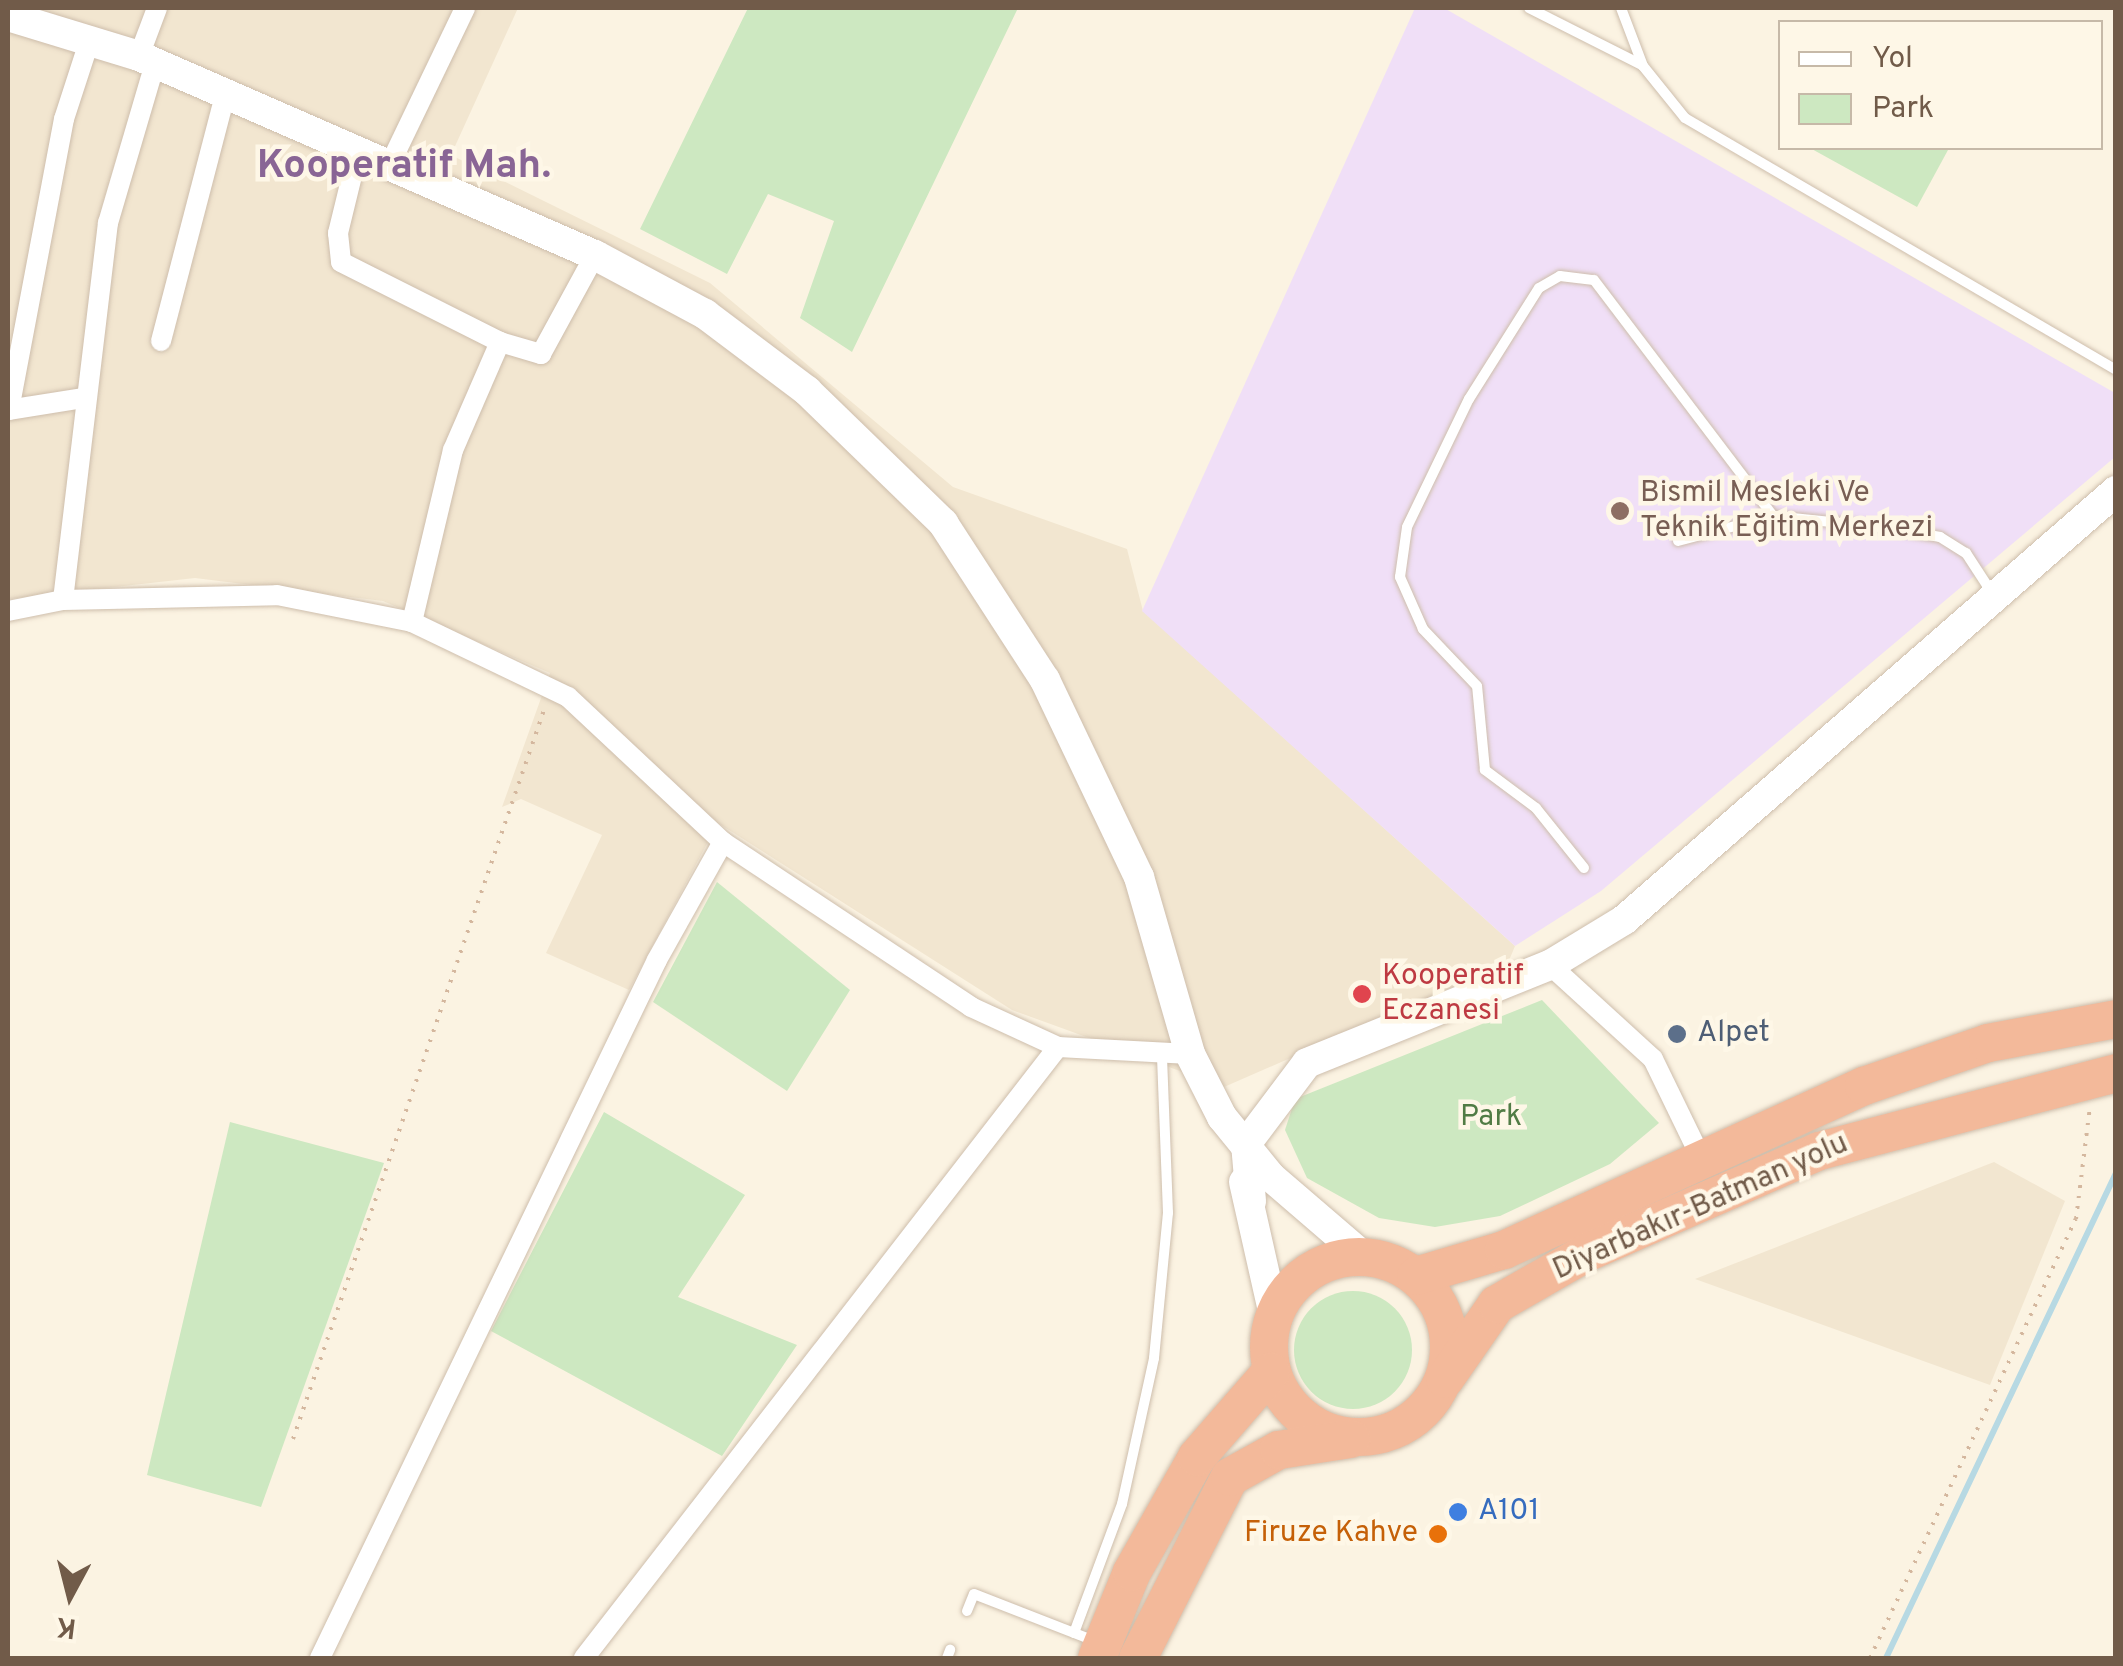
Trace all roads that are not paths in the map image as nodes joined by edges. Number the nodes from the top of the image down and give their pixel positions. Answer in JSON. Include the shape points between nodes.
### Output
{"nodes":[{"id":1,"x":157,"y":8,"type":"edge"},
{"id":2,"x":466,"y":8,"type":"edge"},
{"id":3,"x":1528,"y":8,"type":"edge"},
{"id":4,"x":1621,"y":8,"type":"edge"},
{"id":5,"x":8,"y":16,"type":"edge"},
{"id":6,"x":90,"y":39,"type":"junction"},
{"id":7,"x":147,"y":59,"type":"junction"},
{"id":8,"x":1643,"y":66,"type":"junction"},
{"id":9,"x":226,"y":92,"type":"junction"},
{"id":10,"x":359,"y":147,"type":"junction"},
{"id":11,"x":392,"y":160,"type":"junction"},
{"id":12,"x":596,"y":255,"type":"junction"},
{"id":13,"x":160,"y":342,"type":"dead end"},
{"id":14,"x":500,"y":342,"type":"junction"},
{"id":15,"x":2116,"y":370,"type":"edge"},
{"id":16,"x":84,"y":398,"type":"junction"},
{"id":17,"x":8,"y":410,"type":"edge"},
{"id":18,"x":2116,"y":491,"type":"edge"},
{"id":19,"x":1772,"y":516,"type":"junction"},
{"id":20,"x":1678,"y":541,"type":"dead end"},
{"id":21,"x":1994,"y":596,"type":"junction"},
{"id":22,"x":62,"y":600,"type":"junction"},
{"id":23,"x":8,"y":611,"type":"edge"},
{"id":24,"x":412,"y":622,"type":"junction"},
{"id":25,"x":723,"y":842,"type":"junction"},
{"id":26,"x":1584,"y":868,"type":"dead end"},
{"id":27,"x":1550,"y":965,"type":"junction"},
{"id":28,"x":2116,"y":1019,"type":"edge"},
{"id":29,"x":1058,"y":1046,"type":"junction"},
{"id":30,"x":1176,"y":1054,"type":"junction"},
{"id":31,"x":2100,"y":1075,"type":"edge"},
{"id":32,"x":1222,"y":1117,"type":"junction"},
{"id":33,"x":1246,"y":1144,"type":"junction"},
{"id":34,"x":1701,"y":1158,"type":"junction"},
{"id":35,"x":1251,"y":1201,"type":"junction"},
{"id":36,"x":1363,"y":1256,"type":"junction"},
{"id":37,"x":1416,"y":1276,"type":"junction"},
{"id":38,"x":1274,"y":1315,"type":"junction"},
{"id":39,"x":1271,"y":1372,"type":"junction"},
{"id":40,"x":1445,"y":1379,"type":"junction"},
{"id":41,"x":1356,"y":1438,"type":"junction"},
{"id":42,"x":967,"y":1611,"type":"dead end"},
{"id":43,"x":1091,"y":1645,"type":"edge"},
{"id":44,"x":320,"y":1658,"type":"edge"},
{"id":45,"x":584,"y":1658,"type":"edge"},
{"id":46,"x":1138,"y":1658,"type":"edge"}],
"edges":[{"from":1,"to":7,"type":"street"},
{"from":2,"to":11,"type":"street"},
{"from":3,"to":8,"type":"lane"},
{"from":4,"to":8,"type":"lane"},
{"from":5,"to":6,"type":"main road"},
{"from":6,"to":7,"type":"main road"},
{"from":6,"to":17,"type":"street","via":[[64,119]]},
{"from":7,"to":9,"type":"main road"},
{"from":7,"to":16,"type":"street","via":[[108,222]]},
{"from":8,"to":15,"type":"lane","via":[[1686,118]]},
{"from":9,"to":10,"type":"main road"},
{"from":9,"to":13,"type":"street"},
{"from":10,"to":11,"type":"main road"},
{"from":10,"to":14,"type":"street","via":[[338,233],[342,262]]},
{"from":11,"to":12,"type":"main road"},
{"from":12,"to":14,"type":"street","via":[[541,354]]},
{"from":12,"to":30,"type":"main road","via":[[705,314],[807,391],[943,523],[1093,772],[1139,878]]},
{"from":14,"to":24,"type":"street","via":[[453,450]]},
{"from":16,"to":17,"type":"street"},
{"from":16,"to":22,"type":"street"},
{"from":18,"to":21,"type":"main road"},
{"from":19,"to":20,"type":"lane"},
{"from":19,"to":21,"type":"lane","via":[[1940,537],[1966,553]]},
{"from":19,"to":26,"type":"lane","via":[[1594,280],[1560,276],[1540,288],[1469,398],[1406,527],[1400,577],[1423,630],[1477,686],[1485,770],[1536,808]]},
{"from":21,"to":27,"type":"main road","via":[[1624,920]]},
{"from":22,"to":23,"type":"street"},
{"from":22,"to":24,"type":"street","via":[[277,595]]},
{"from":24,"to":25,"type":"street","via":[[552,688]]},
{"from":25,"to":29,"type":"street","via":[[970,1007]]},
{"from":25,"to":44,"type":"street","via":[[657,960]]},
{"from":27,"to":33,"type":"main road","via":[[1307,1062]]},
{"from":27,"to":34,"type":"street","via":[[1652,1059]]},
{"from":28,"to":34,"type":"highway","name":"Diyarbakır-Batman yolu","via":[[1988,1043]]},
{"from":29,"to":30,"type":"street"},
{"from":29,"to":45,"type":"street"},
{"from":30,"to":32,"type":"main road"},
{"from":30,"to":43,"type":"lane","via":[[1154,1358]]},
{"from":31,"to":40,"type":"highway","name":"Diyarbakır-Batman yolu","via":[[1819,1150],[1586,1253],[1497,1304]]},
{"from":32,"to":33,"type":"main road"},
{"from":32,"to":35,"type":"main road"},
{"from":33,"to":35,"type":"main road"},
{"from":33,"to":36,"type":"main road"},
{"from":34,"to":37,"type":"highway","name":"Diyarbakır-Batman yolu","via":[[1504,1250]]},
{"from":35,"to":38,"type":"main road"},
{"from":36,"to":37,"type":"highway"},
{"from":36,"to":38,"type":"highway","via":[[1309,1271]]},
{"from":37,"to":40,"type":"highway","via":[[1447,1323]]},
{"from":38,"to":39,"type":"highway"},
{"from":39,"to":41,"type":"highway","via":[[1302,1418]]},
{"from":39,"to":43,"type":"highway","via":[[1197,1457]]},
{"from":40,"to":41,"type":"highway","via":[[1410,1423]]},
{"from":41,"to":46,"type":"highway","via":[[1279,1450],[1230,1477]]},
{"from":42,"to":43,"type":"lane","via":[[974,1594]]}]}
